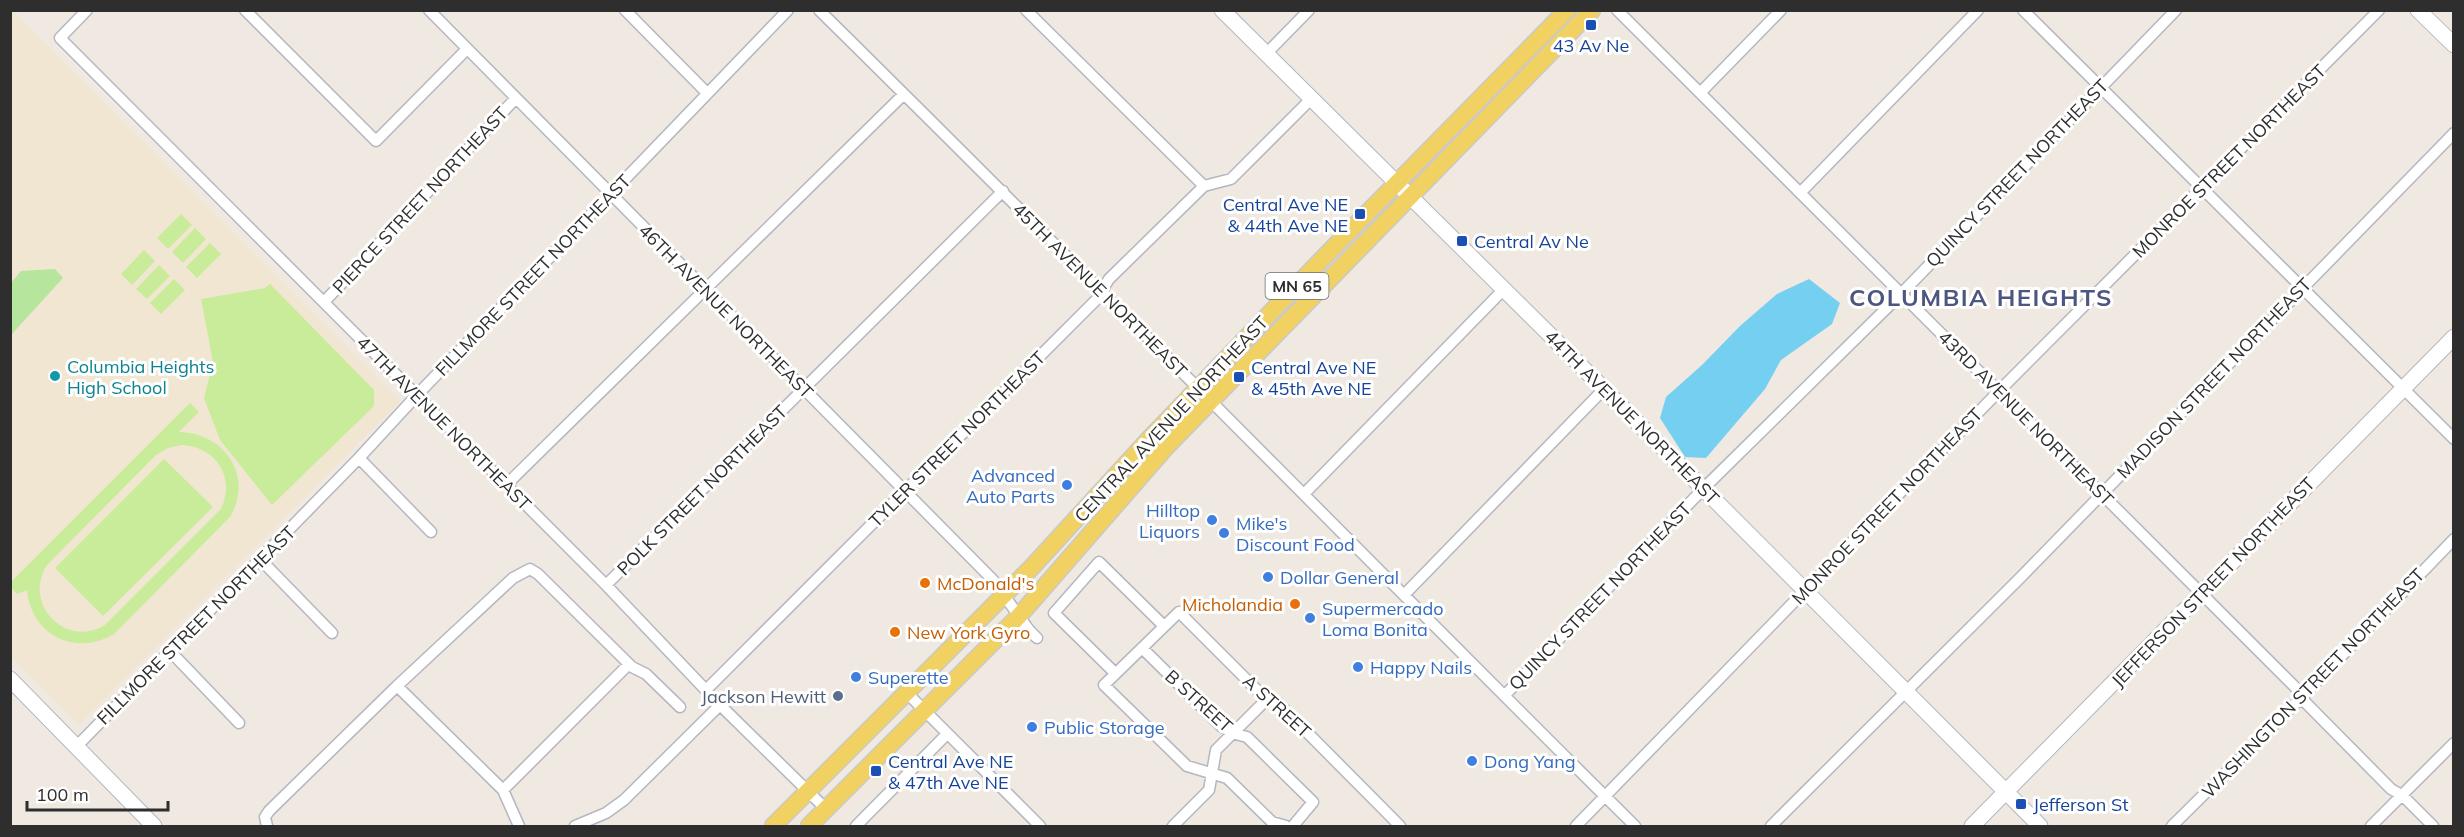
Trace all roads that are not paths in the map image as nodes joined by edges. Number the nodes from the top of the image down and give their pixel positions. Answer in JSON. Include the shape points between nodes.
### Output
{"nodes":[{"id":1,"x":87,"y":10,"type":"edge"},
{"id":2,"x":245,"y":10,"type":"edge"},
{"id":3,"x":429,"y":10,"type":"edge"},
{"id":4,"x":625,"y":10,"type":"edge"},
{"id":5,"x":788,"y":10,"type":"edge"},
{"id":6,"x":819,"y":10,"type":"edge"},
{"id":7,"x":1026,"y":10,"type":"edge"},
{"id":8,"x":1222,"y":10,"type":"edge"},
{"id":9,"x":1309,"y":10,"type":"edge"},
{"id":10,"x":1567,"y":10,"type":"edge"},
{"id":11,"x":1592,"y":10,"type":"edge"},
{"id":12,"x":1617,"y":10,"type":"edge"},
{"id":13,"x":1781,"y":10,"type":"edge"},
{"id":14,"x":1978,"y":10,"type":"edge"},
{"id":15,"x":2023,"y":10,"type":"edge"},
{"id":16,"x":2176,"y":10,"type":"edge"},
{"id":17,"x":2379,"y":10,"type":"edge"},
{"id":18,"x":2418,"y":10,"type":"edge"},
{"id":19,"x":2454,"y":45,"type":"edge"},
{"id":20,"x":468,"y":49,"type":"junction"},
{"id":21,"x":1266,"y":54,"type":"junction"},
{"id":22,"x":2100,"y":87,"type":"junction"},
{"id":23,"x":707,"y":93,"type":"junction"},
{"id":24,"x":1700,"y":93,"type":"junction"},
{"id":25,"x":903,"y":95,"type":"junction"},
{"id":26,"x":516,"y":98,"type":"junction"},
{"id":27,"x":1311,"y":99,"type":"junction"},
{"id":28,"x":2454,"y":133,"type":"edge"},
{"id":29,"x":1397,"y":183,"type":"junction"},
{"id":30,"x":1204,"y":186,"type":"junction"},
{"id":31,"x":2202,"y":188,"type":"junction"},
{"id":32,"x":1003,"y":191,"type":"junction"},
{"id":33,"x":1800,"y":193,"type":"junction"},
{"id":34,"x":611,"y":194,"type":"junction"},
{"id":35,"x":1411,"y":198,"type":"junction"},
{"id":36,"x":2301,"y":287,"type":"junction"},
{"id":37,"x":1504,"y":289,"type":"junction"},
{"id":38,"x":705,"y":290,"type":"junction"},
{"id":39,"x":1102,"y":290,"type":"junction"},
{"id":40,"x":1901,"y":294,"type":"junction"},
{"id":41,"x":324,"y":302,"type":"junction"},
{"id":42,"x":2454,"y":337,"type":"edge"},
{"id":43,"x":804,"y":389,"type":"junction"},
{"id":44,"x":2403,"y":389,"type":"junction"},
{"id":45,"x":1603,"y":390,"type":"junction"},
{"id":46,"x":1999,"y":391,"type":"junction"},
{"id":47,"x":417,"y":395,"type":"junction"},
{"id":48,"x":1204,"y":395,"type":"junction"},
{"id":49,"x":2454,"y":439,"type":"edge"},
{"id":50,"x":359,"y":459,"type":"junction"},
{"id":51,"x":506,"y":485,"type":"junction"},
{"id":52,"x":1704,"y":488,"type":"junction"},
{"id":53,"x":905,"y":492,"type":"junction"},
{"id":54,"x":2101,"y":493,"type":"junction"},
{"id":55,"x":1304,"y":494,"type":"junction"},
{"id":56,"x":431,"y":532,"type":"dead end"},
{"id":57,"x":2454,"y":539,"type":"edge"},
{"id":58,"x":260,"y":559,"type":"junction"},
{"id":59,"x":606,"y":585,"type":"junction"},
{"id":60,"x":1805,"y":590,"type":"junction"},
{"id":61,"x":2202,"y":593,"type":"junction"},
{"id":62,"x":1004,"y":595,"type":"junction"},
{"id":63,"x":1404,"y":595,"type":"junction"},
{"id":64,"x":1019,"y":616,"type":"junction"},
{"id":65,"x":1164,"y":626,"type":"junction"},
{"id":66,"x":332,"y":633,"type":"dead end"},
{"id":67,"x":1037,"y":638,"type":"dead end"},
{"id":68,"x":1142,"y":648,"type":"junction"},
{"id":69,"x":169,"y":650,"type":"junction"},
{"id":70,"x":629,"y":664,"type":"junction"},
{"id":71,"x":1115,"y":673,"type":"junction"},
{"id":72,"x":10,"y":679,"type":"edge"},
{"id":73,"x":397,"y":686,"type":"junction"},
{"id":74,"x":706,"y":690,"type":"junction"},
{"id":75,"x":1906,"y":692,"type":"junction"},
{"id":76,"x":907,"y":693,"type":"junction"},
{"id":77,"x":1505,"y":695,"type":"junction"},
{"id":78,"x":1268,"y":698,"type":"junction"},
{"id":79,"x":2301,"y":698,"type":"junction"},
{"id":80,"x":720,"y":705,"type":"junction"},
{"id":81,"x":680,"y":707,"type":"dead end"},
{"id":82,"x":925,"y":711,"type":"junction"},
{"id":83,"x":240,"y":723,"type":"dead end"},
{"id":84,"x":1232,"y":734,"type":"junction"},
{"id":85,"x":947,"y":735,"type":"junction"},
{"id":86,"x":2454,"y":743,"type":"edge"},
{"id":87,"x":77,"y":746,"type":"junction"},
{"id":88,"x":1212,"y":773,"type":"junction"},
{"id":89,"x":503,"y":790,"type":"junction"},
{"id":90,"x":808,"y":791,"type":"junction"},
{"id":91,"x":2006,"y":793,"type":"junction"},
{"id":92,"x":2403,"y":796,"type":"junction"},
{"id":93,"x":1605,"y":797,"type":"junction"},
{"id":94,"x":826,"y":809,"type":"junction"},
{"id":95,"x":1178,"y":825,"type":"edge"},
{"id":96,"x":154,"y":826,"type":"edge"},
{"id":97,"x":267,"y":826,"type":"edge"},
{"id":98,"x":519,"y":826,"type":"edge"},
{"id":99,"x":574,"y":826,"type":"edge"},
{"id":100,"x":773,"y":826,"type":"edge"},
{"id":101,"x":809,"y":826,"type":"edge"},
{"id":102,"x":856,"y":826,"type":"edge"},
{"id":103,"x":1040,"y":826,"type":"edge"},
{"id":104,"x":1286,"y":826,"type":"edge"},
{"id":105,"x":1293,"y":826,"type":"edge"},
{"id":106,"x":1400,"y":826,"type":"edge"},
{"id":107,"x":1576,"y":826,"type":"edge"},
{"id":108,"x":1635,"y":826,"type":"edge"},
{"id":109,"x":1771,"y":826,"type":"edge"},
{"id":110,"x":1972,"y":826,"type":"edge"},
{"id":111,"x":2040,"y":826,"type":"edge"},
{"id":112,"x":2172,"y":826,"type":"edge"},
{"id":113,"x":2372,"y":826,"type":"edge"},
{"id":114,"x":2433,"y":826,"type":"edge"}],
"edges":[{"from":1,"to":41,"type":"street","name":"47TH AVENUE NORTHEAST","via":[[60,38]]},
{"from":2,"to":20,"type":"street","via":[[376,141]]},
{"from":3,"to":20,"type":"street","name":"46TH AVENUE NORTHEAST"},
{"from":4,"to":23,"type":"street"},
{"from":5,"to":23,"type":"street","name":"FILLMORE STREET NORTHEAST"},
{"from":6,"to":25,"type":"street","name":"45TH AVENUE NORTHEAST"},
{"from":7,"to":30,"type":"street"},
{"from":8,"to":21,"type":"street","name":"44TH AVENUE NORTHEAST"},
{"from":9,"to":21,"type":"street"},
{"from":10,"to":29,"type":"main road","name":"CENTRAL AVENUE NORTHEAST","number":"MN 65"},
{"from":11,"to":35,"type":"main road","name":"CENTRAL AVENUE NORTHEAST","number":"MN 65"},
{"from":12,"to":24,"type":"street","name":"43RD AVENUE NORTHEAST"},
{"from":13,"to":24,"type":"street"},
{"from":14,"to":33,"type":"street"},
{"from":15,"to":22,"type":"street"},
{"from":16,"to":22,"type":"street","name":"QUINCY STREET NORTHEAST"},
{"from":17,"to":31,"type":"street","name":"MONROE STREET NORTHEAST"},
{"from":18,"to":19,"type":"street"},
{"from":20,"to":26,"type":"street","name":"46TH AVENUE NORTHEAST"},
{"from":21,"to":27,"type":"street","name":"44TH AVENUE NORTHEAST"},
{"from":22,"to":31,"type":"street"},
{"from":22,"to":40,"type":"street","name":"QUINCY STREET NORTHEAST"},
{"from":23,"to":34,"type":"street","name":"FILLMORE STREET NORTHEAST"},
{"from":24,"to":33,"type":"street","name":"43RD AVENUE NORTHEAST"},
{"from":25,"to":32,"type":"street","name":"45TH AVENUE NORTHEAST"},
{"from":25,"to":38,"type":"street"},
{"from":26,"to":34,"type":"street","name":"46TH AVENUE NORTHEAST"},
{"from":26,"to":41,"type":"street","name":"PIERCE STREET NORTHEAST"},
{"from":27,"to":29,"type":"street","name":"44TH AVENUE NORTHEAST"},
{"from":27,"to":30,"type":"street","via":[[1231,178]]},
{"from":28,"to":36,"type":"street","name":"MADISON STREET NORTHEAST"},
{"from":29,"to":35,"type":"street","name":"44TH AVENUE NORTHEAST"},
{"from":29,"to":48,"type":"main road","name":"CENTRAL AVENUE NORTHEAST","number":"MN 65"},
{"from":30,"to":39,"type":"street","name":"TYLER STREET NORTHEAST","via":[[1108,279]]},
{"from":31,"to":36,"type":"street"},
{"from":31,"to":46,"type":"street","name":"MONROE STREET NORTHEAST"},
{"from":32,"to":39,"type":"street","name":"45TH AVENUE NORTHEAST"},
{"from":32,"to":43,"type":"street","name":"POLK STREET NORTHEAST"},
{"from":33,"to":40,"type":"street","name":"43RD AVENUE NORTHEAST"},
{"from":34,"to":38,"type":"street","name":"46TH AVENUE NORTHEAST"},
{"from":34,"to":47,"type":"street","name":"FILLMORE STREET NORTHEAST"},
{"from":35,"to":37,"type":"street","name":"44TH AVENUE NORTHEAST"},
{"from":35,"to":48,"type":"main road","name":"CENTRAL AVENUE NORTHEAST","number":"MN 65"},
{"from":36,"to":44,"type":"street"},
{"from":36,"to":54,"type":"street","name":"MADISON STREET NORTHEAST"},
{"from":37,"to":45,"type":"street","name":"44TH AVENUE NORTHEAST"},
{"from":37,"to":55,"type":"street"},
{"from":38,"to":43,"type":"street","name":"46TH AVENUE NORTHEAST"},
{"from":38,"to":51,"type":"street"},
{"from":39,"to":48,"type":"street","name":"45TH AVENUE NORTHEAST"},
{"from":39,"to":53,"type":"street","name":"TYLER STREET NORTHEAST"},
{"from":40,"to":46,"type":"street","name":"43RD AVENUE NORTHEAST"},
{"from":40,"to":52,"type":"street","name":"QUINCY STREET NORTHEAST"},
{"from":41,"to":47,"type":"street","name":"47TH AVENUE NORTHEAST"},
{"from":42,"to":44,"type":"street","name":"JEFFERSON STREET NORTHEAST"},
{"from":43,"to":53,"type":"street","name":"46TH AVENUE NORTHEAST"},
{"from":43,"to":59,"type":"street","name":"POLK STREET NORTHEAST"},
{"from":44,"to":49,"type":"street"},
{"from":44,"to":61,"type":"street","name":"JEFFERSON STREET NORTHEAST"},
{"from":45,"to":52,"type":"street","name":"44TH AVENUE NORTHEAST"},
{"from":45,"to":63,"type":"street"},
{"from":46,"to":54,"type":"street","name":"43RD AVENUE NORTHEAST"},
{"from":46,"to":60,"type":"street","name":"MONROE STREET NORTHEAST"},
{"from":47,"to":50,"type":"street","name":"FILLMORE STREET NORTHEAST"},
{"from":47,"to":51,"type":"street","name":"47TH AVENUE NORTHEAST"},
{"from":48,"to":55,"type":"street","name":"45TH AVENUE NORTHEAST"},
{"from":48,"to":62,"type":"main road","name":"CENTRAL AVENUE NORTHEAST","number":"MN 65"},
{"from":48,"to":64,"type":"main road","name":"CENTRAL AVENUE NORTHEAST","number":"MN 65","via":[[1167,446]]},
{"from":50,"to":56,"type":"street"},
{"from":50,"to":58,"type":"street","name":"FILLMORE STREET NORTHEAST"},
{"from":51,"to":59,"type":"street","name":"47TH AVENUE NORTHEAST"},
{"from":52,"to":60,"type":"street","name":"44TH AVENUE NORTHEAST"},
{"from":52,"to":77,"type":"street","name":"QUINCY STREET NORTHEAST"},
{"from":53,"to":62,"type":"street","name":"46TH AVENUE NORTHEAST"},
{"from":53,"to":74,"type":"street","name":"TYLER STREET NORTHEAST"},
{"from":54,"to":61,"type":"street","name":"43RD AVENUE NORTHEAST"},
{"from":54,"to":75,"type":"street","name":"MADISON STREET NORTHEAST"},
{"from":55,"to":63,"type":"street","name":"45TH AVENUE NORTHEAST"},
{"from":57,"to":79,"type":"street","name":"WASHINGTON STREET NORTHEAST"},
{"from":58,"to":66,"type":"street"},
{"from":58,"to":69,"type":"street","name":"FILLMORE STREET NORTHEAST"},
{"from":59,"to":74,"type":"street","name":"47TH AVENUE NORTHEAST"},
{"from":60,"to":75,"type":"street","name":"44TH AVENUE NORTHEAST"},
{"from":60,"to":93,"type":"street","name":"MONROE STREET NORTHEAST"},
{"from":61,"to":79,"type":"street","name":"43RD AVENUE NORTHEAST","via":[[2296,687]]},
{"from":61,"to":91,"type":"street","name":"JEFFERSON STREET NORTHEAST"},
{"from":62,"to":64,"type":"street","name":"46TH AVENUE NORTHEAST"},
{"from":62,"to":76,"type":"main road","name":"CENTRAL AVENUE NORTHEAST","number":"MN 65"},
{"from":63,"to":77,"type":"street","name":"45TH AVENUE NORTHEAST"},
{"from":64,"to":67,"type":"street","name":"46TH AVENUE NORTHEAST"},
{"from":64,"to":82,"type":"main road","name":"CENTRAL AVENUE NORTHEAST","number":"MN 65"},
{"from":65,"to":68,"type":"street"},
{"from":65,"to":71,"type":"street","via":[[1099,562],[1054,613]]},
{"from":65,"to":78,"type":"street","name":"A STREET","via":[[1179,612]]},
{"from":68,"to":71,"type":"street"},
{"from":68,"to":84,"type":"street","name":"B STREET"},
{"from":69,"to":83,"type":"street"},
{"from":69,"to":87,"type":"street","name":"FILLMORE STREET NORTHEAST"},
{"from":70,"to":73,"type":"street","via":[[530,569],[513,578]]},
{"from":70,"to":81,"type":"street","via":[[646,674]]},
{"from":70,"to":89,"type":"street"},
{"from":71,"to":88,"type":"street","via":[[1104,685],[1186,766]]},
{"from":72,"to":87,"type":"street"},
{"from":73,"to":89,"type":"street"},
{"from":73,"to":97,"type":"street","via":[[269,811],[265,817]]},
{"from":74,"to":80,"type":"street","name":"47TH AVENUE NORTHEAST"},
{"from":75,"to":91,"type":"street","name":"44TH AVENUE NORTHEAST"},
{"from":75,"to":109,"type":"street","name":"MADISON STREET NORTHEAST"},
{"from":76,"to":82,"type":"street"},
{"from":76,"to":90,"type":"main road","name":"CENTRAL AVENUE NORTHEAST","number":"MN 65"},
{"from":77,"to":93,"type":"street","name":"45TH AVENUE NORTHEAST"},
{"from":78,"to":84,"type":"street"},
{"from":78,"to":106,"type":"street","name":"A STREET","via":[[1278,703]]},
{"from":79,"to":92,"type":"street","name":"43RD AVENUE NORTHEAST","via":[[2391,789]]},
{"from":79,"to":112,"type":"street","name":"WASHINGTON STREET NORTHEAST"},
{"from":80,"to":90,"type":"street","name":"47TH AVENUE NORTHEAST"},
{"from":80,"to":99,"type":"street","via":[[624,800],[606,813]]},
{"from":82,"to":85,"type":"street"},
{"from":82,"to":94,"type":"main road","name":"CENTRAL AVENUE NORTHEAST","number":"MN 65"},
{"from":84,"to":88,"type":"street","via":[[1216,750]]},
{"from":84,"to":105,"type":"street","name":"B STREET","via":[[1247,737],[1313,802]]},
{"from":85,"to":102,"type":"street"},
{"from":85,"to":103,"type":"street"},
{"from":86,"to":92,"type":"street"},
{"from":87,"to":96,"type":"street"},
{"from":88,"to":95,"type":"street","via":[[1209,790]]},
{"from":88,"to":104,"type":"street","via":[[1227,778],[1272,822]]},
{"from":89,"to":98,"type":"street"},
{"from":90,"to":94,"type":"street","name":"47TH AVENUE NORTHEAST"},
{"from":90,"to":100,"type":"main road","name":"CENTRAL AVENUE NORTHEAST","number":"MN 65"},
{"from":91,"to":110,"type":"street","name":"JEFFERSON STREET NORTHEAST"},
{"from":91,"to":111,"type":"street","name":"44TH AVENUE NORTHEAST"},
{"from":92,"to":113,"type":"street"},
{"from":92,"to":114,"type":"street","name":"43RD AVENUE NORTHEAST"},
{"from":93,"to":107,"type":"street","name":"MONROE STREET NORTHEAST"},
{"from":93,"to":108,"type":"street","name":"45TH AVENUE NORTHEAST"},
{"from":94,"to":101,"type":"main road","name":"CENTRAL AVENUE NORTHEAST","number":"MN 65"}]}
